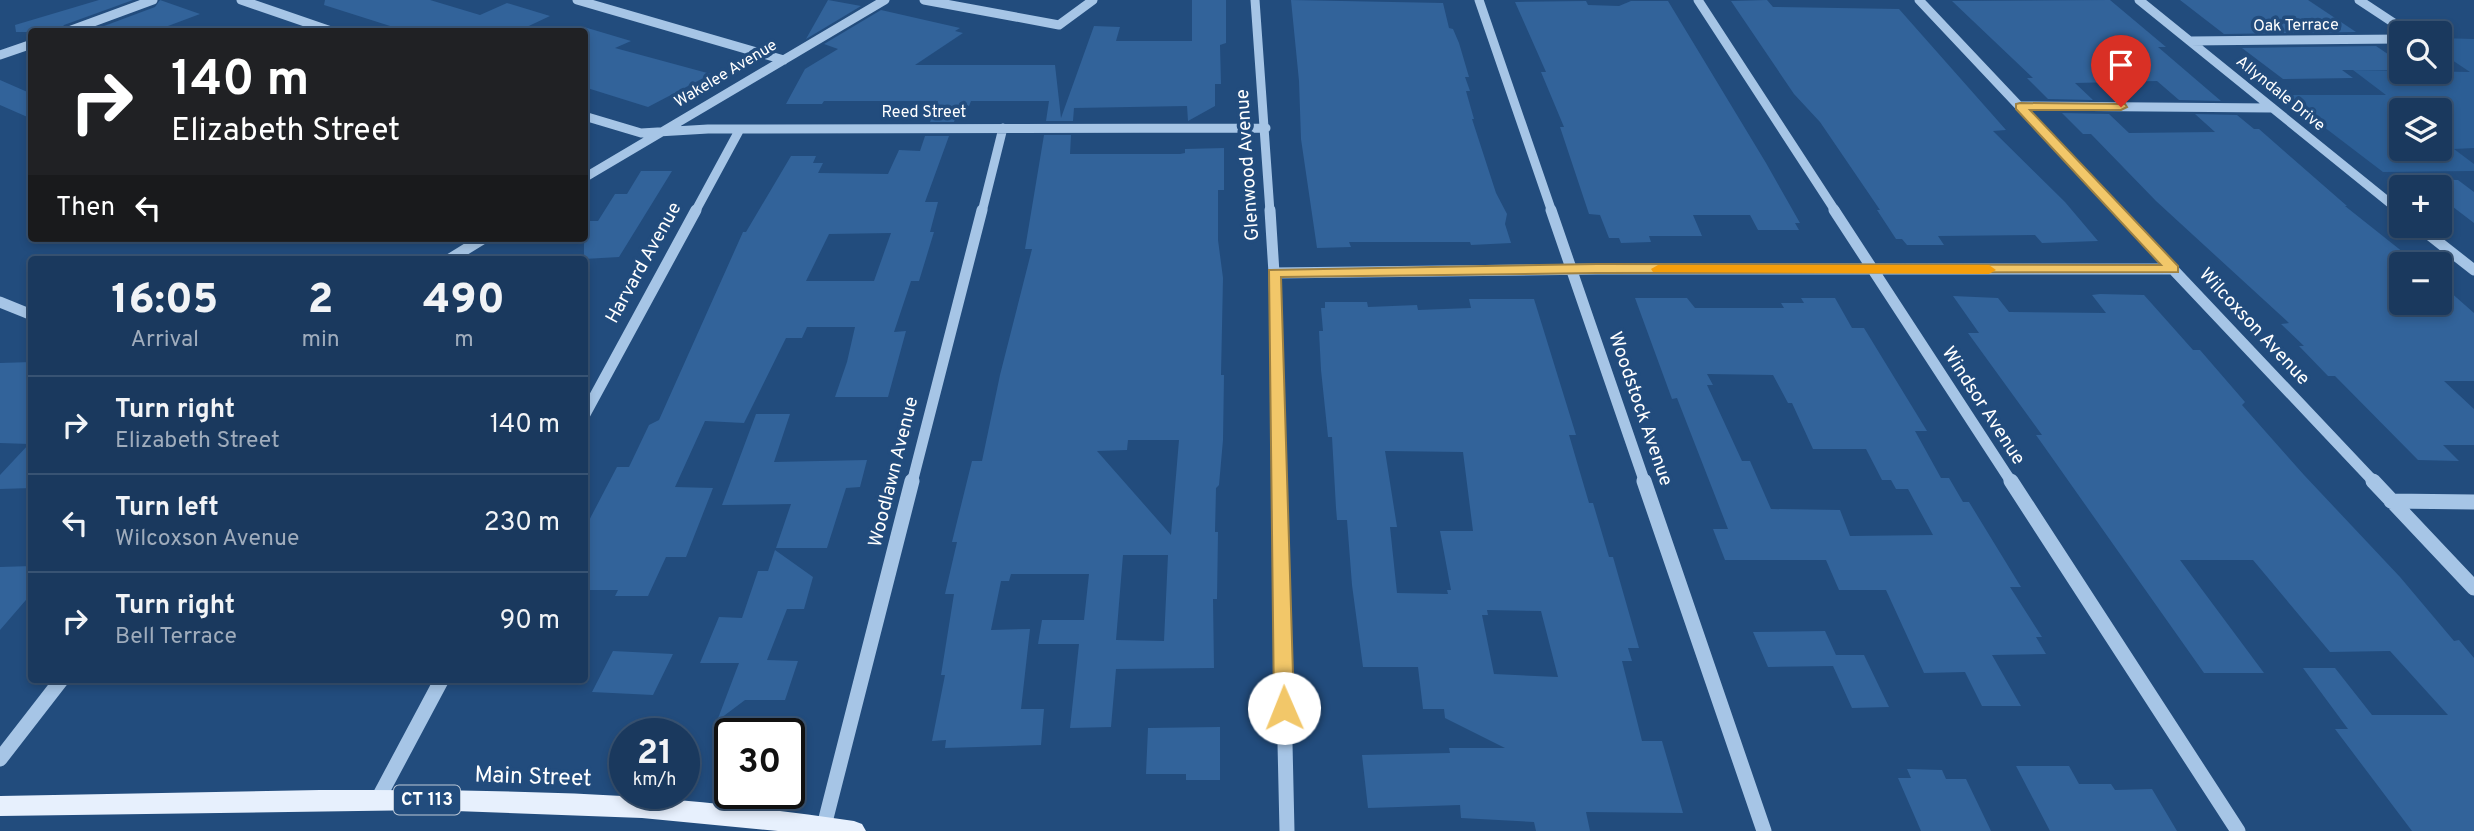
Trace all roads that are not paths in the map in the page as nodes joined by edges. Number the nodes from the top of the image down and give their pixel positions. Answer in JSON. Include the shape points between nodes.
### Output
{"nodes":[{"id":1,"x":153,"y":0,"type":"edge"},
{"id":2,"x":241,"y":0,"type":"edge"},
{"id":3,"x":577,"y":0,"type":"edge"},
{"id":4,"x":885,"y":0,"type":"edge"},
{"id":5,"x":924,"y":0,"type":"edge"},
{"id":6,"x":1093,"y":0,"type":"edge"},
{"id":7,"x":1255,"y":0,"type":"edge"},
{"id":8,"x":1479,"y":0,"type":"edge"},
{"id":9,"x":1698,"y":0,"type":"edge"},
{"id":10,"x":1919,"y":0,"type":"edge"},
{"id":11,"x":2139,"y":0,"type":"edge"},
{"id":12,"x":2359,"y":0,"type":"edge"},
{"id":13,"x":2391,"y":21,"type":"edge"},
{"id":14,"x":76,"y":28,"type":"edge"},
{"id":15,"x":322,"y":28,"type":"edge"},
{"id":16,"x":2389,"y":38,"type":"edge"},
{"id":17,"x":2190,"y":41,"type":"junction"},
{"id":18,"x":28,"y":45,"type":"edge"},
{"id":19,"x":14,"y":50,"type":"junction"},
{"id":20,"x":0,"y":55,"type":"edge"},
{"id":21,"x":28,"y":55,"type":"edge"},
{"id":22,"x":784,"y":60,"type":"junction"},
{"id":23,"x":2020,"y":106,"type":"junction"},
{"id":24,"x":2271,"y":108,"type":"junction"},
{"id":25,"x":588,"y":117,"type":"edge"},
{"id":26,"x":1003,"y":128,"type":"junction"},
{"id":27,"x":1266,"y":128,"type":"junction"},
{"id":28,"x":740,"y":129,"type":"junction"},
{"id":29,"x":660,"y":133,"type":"junction"},
{"id":30,"x":588,"y":176,"type":"edge"},
{"id":31,"x":2389,"y":202,"type":"edge"},
{"id":32,"x":2433,"y":238,"type":"edge"},
{"id":33,"x":478,"y":242,"type":"edge"},
{"id":34,"x":455,"y":256,"type":"edge"},
{"id":35,"x":1572,"y":269,"type":"junction"},
{"id":36,"x":2173,"y":269,"type":"junction"},
{"id":37,"x":1871,"y":270,"type":"junction"},
{"id":38,"x":2474,"y":270,"type":"edge"},
{"id":39,"x":1274,"y":273,"type":"junction"},
{"id":40,"x":0,"y":302,"type":"edge"},
{"id":41,"x":28,"y":312,"type":"edge"},
{"id":42,"x":588,"y":409,"type":"edge"},
{"id":43,"x":2391,"y":501,"type":"junction"},
{"id":44,"x":2474,"y":502,"type":"edge"},
{"id":45,"x":2474,"y":588,"type":"edge"},
{"id":46,"x":59,"y":683,"type":"edge"},
{"id":47,"x":441,"y":683,"type":"edge"},
{"id":48,"x":0,"y":759,"type":"edge"},
{"id":49,"x":378,"y":799,"type":"junction"},
{"id":50,"x":0,"y":806,"type":"edge"},
{"id":51,"x":824,"y":826,"type":"junction"},
{"id":52,"x":853,"y":831,"type":"edge"},
{"id":53,"x":1287,"y":831,"type":"edge"},
{"id":54,"x":1764,"y":831,"type":"edge"},
{"id":55,"x":2238,"y":831,"type":"edge"}],
"edges":[{"from":1,"to":14,"type":"street"},
{"from":2,"to":15,"type":"street"},
{"from":3,"to":22,"type":"street"},
{"from":4,"to":22,"type":"street","name":"Wakelee Avenue"},
{"from":5,"to":6,"type":"street","via":[[1059,25]]},
{"from":7,"to":27,"type":"street","name":"Glenwood Avenue"},
{"from":8,"to":35,"type":"street","name":"Woodstock Avenue"},
{"from":9,"to":37,"type":"street","name":"Windsor Avenue"},
{"from":10,"to":23,"type":"street","name":"Wilcoxson Avenue"},
{"from":11,"to":17,"type":"street","name":"Allyndale Drive"},
{"from":12,"to":13,"type":"street"},
{"from":16,"to":17,"type":"street","name":"Oak Terrace"},
{"from":17,"to":24,"type":"street","name":"Allyndale Drive"},
{"from":18,"to":19,"type":"street"},
{"from":19,"to":20,"type":"street"},
{"from":19,"to":21,"type":"street"},
{"from":22,"to":29,"type":"street","name":"Wakelee Avenue"},
{"from":23,"to":24,"type":"street"},
{"from":23,"to":36,"type":"street","name":"Wilcoxson Avenue"},
{"from":24,"to":31,"type":"street","name":"Allyndale Drive"},
{"from":25,"to":29,"type":"street","name":"Reed Street","via":[[627,130]]},
{"from":26,"to":27,"type":"street","name":"Reed Street"},
{"from":26,"to":28,"type":"street","name":"Reed Street"},
{"from":26,"to":51,"type":"street","name":"Woodlawn Avenue"},
{"from":27,"to":39,"type":"street","name":"Glenwood Avenue"},
{"from":28,"to":29,"type":"street","name":"Reed Street"},
{"from":28,"to":42,"type":"street","name":"Harvard Avenue"},
{"from":29,"to":30,"type":"street","name":"Wakelee Avenue"},
{"from":32,"to":38,"type":"street"},
{"from":33,"to":34,"type":"street"},
{"from":35,"to":37,"type":"street"},
{"from":35,"to":39,"type":"street"},
{"from":35,"to":54,"type":"street","name":"Woodstock Avenue"},
{"from":36,"to":37,"type":"street"},
{"from":36,"to":43,"type":"street","name":"Wilcoxson Avenue"},
{"from":37,"to":55,"type":"street","name":"Windsor Avenue"},
{"from":39,"to":53,"type":"street","name":"Glenwood Avenue"},
{"from":40,"to":41,"type":"street"},
{"from":43,"to":44,"type":"street"},
{"from":43,"to":45,"type":"street","name":"Wilcoxson Avenue"},
{"from":46,"to":48,"type":"street"},
{"from":47,"to":49,"type":"street"},
{"from":49,"to":50,"type":"main road","name":"Main Street","number":"CT 113"},
{"from":49,"to":51,"type":"main road","name":"Main Street","number":"CT 113","via":[[649,809]]},
{"from":51,"to":52,"type":"main road","name":"Main Street","number":"CT 113"}]}
